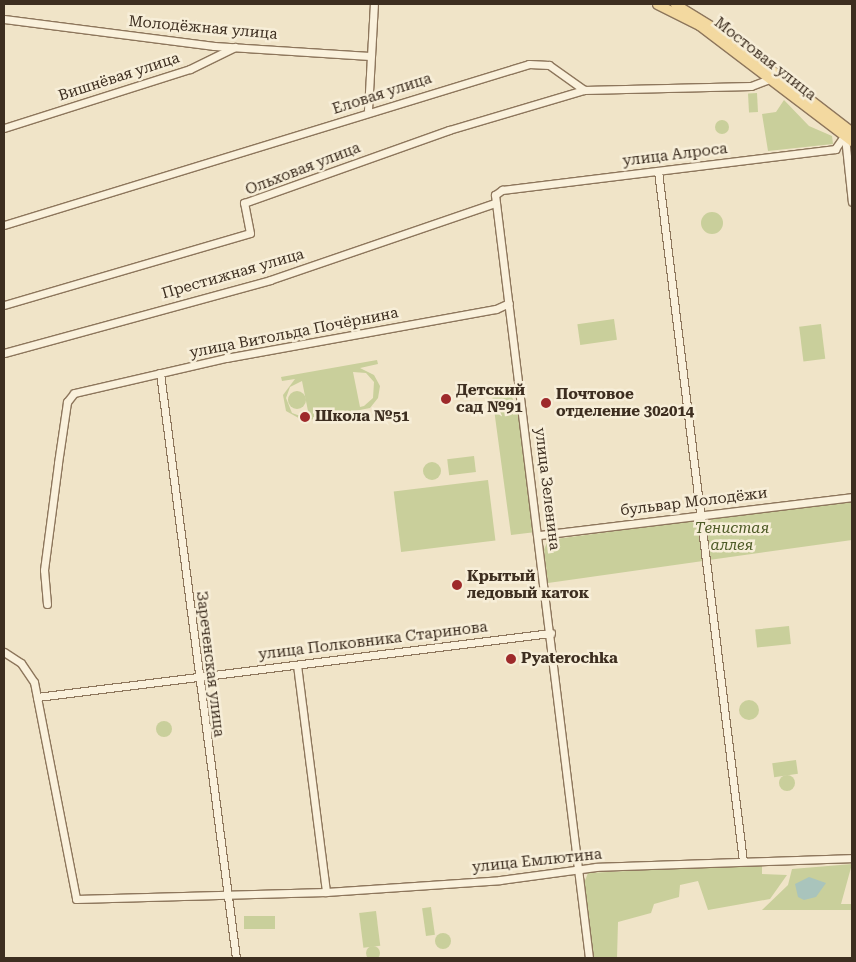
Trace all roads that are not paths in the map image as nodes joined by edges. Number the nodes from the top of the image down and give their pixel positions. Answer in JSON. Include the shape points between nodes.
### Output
{"nodes":[{"id":1,"x":374,"y":4,"type":"edge"},
{"id":2,"x":657,"y":4,"type":"edge"},
{"id":3,"x":675,"y":4,"type":"edge"},
{"id":4,"x":4,"y":19,"type":"edge"},
{"id":5,"x":240,"y":45,"type":"junction"},
{"id":6,"x":370,"y":56,"type":"junction"},
{"id":7,"x":769,"y":79,"type":"junction"},
{"id":8,"x":584,"y":90,"type":"junction"},
{"id":9,"x":368,"y":110,"type":"junction"},
{"id":10,"x":4,"y":128,"type":"edge"},
{"id":11,"x":849,"y":135,"type":"edge"},
{"id":12,"x":658,"y":171,"type":"junction"},
{"id":13,"x":852,"y":202,"type":"edge"},
{"id":14,"x":495,"y":203,"type":"junction"},
{"id":15,"x":4,"y":225,"type":"edge"},
{"id":16,"x":509,"y":303,"type":"junction"},
{"id":17,"x":4,"y":305,"type":"edge"},
{"id":18,"x":4,"y":353,"type":"edge"},
{"id":19,"x":160,"y":374,"type":"junction"},
{"id":20,"x":852,"y":497,"type":"edge"},
{"id":21,"x":701,"y":514,"type":"junction"},
{"id":22,"x":539,"y":535,"type":"junction"},
{"id":23,"x":47,"y":604,"type":"dead end"},
{"id":24,"x":551,"y":633,"type":"junction"},
{"id":25,"x":4,"y":652,"type":"edge"},
{"id":26,"x":297,"y":664,"type":"junction"},
{"id":27,"x":198,"y":676,"type":"junction"},
{"id":28,"x":37,"y":697,"type":"junction"},
{"id":29,"x":852,"y":858,"type":"edge"},
{"id":30,"x":743,"y":861,"type":"junction"},
{"id":31,"x":578,"y":871,"type":"junction"},
{"id":32,"x":326,"y":892,"type":"junction"},
{"id":33,"x":225,"y":896,"type":"junction"},
{"id":34,"x":236,"y":958,"type":"edge"},
{"id":35,"x":589,"y":958,"type":"edge"}],
"edges":[{"from":1,"to":6,"type":"street"},
{"from":2,"to":7,"type":"main road","name":"Мостовая улица","via":[[699,25]]},
{"from":3,"to":11,"type":"main road","name":"Мостовая улица","via":[[730,38]]},
{"from":4,"to":5,"type":"street","name":"Молодёжная улица","via":[[214,46]]},
{"from":5,"to":6,"type":"street","name":"Молодёжная улица"},
{"from":5,"to":10,"type":"street","name":"Вишнёвая улица","via":[[190,69]]},
{"from":6,"to":9,"type":"street"},
{"from":7,"to":8,"type":"street","via":[[751,86]]},
{"from":7,"to":11,"type":"main road","name":"Мостовая улица"},
{"from":8,"to":9,"type":"street","name":"Еловая улица","via":[[549,64],[529,64]]},
{"from":8,"to":17,"type":"street","name":"Ольховая улица","via":[[449,130],[244,203],[250,234]]},
{"from":9,"to":15,"type":"street","name":"Еловая улица","via":[[292,140]]},
{"from":11,"to":12,"type":"street","name":"улица Алроса","via":[[835,150]]},
{"from":11,"to":13,"type":"street"},
{"from":12,"to":14,"type":"street","name":"улица Алроса","via":[[502,190]]},
{"from":12,"to":21,"type":"street"},
{"from":14,"to":16,"type":"street","name":"улица Зеленина"},
{"from":14,"to":18,"type":"street","name":"Престижная улица","via":[[270,280]]},
{"from":16,"to":19,"type":"street","name":"улица Витольда Почёрнина","via":[[496,310]]},
{"from":16,"to":22,"type":"street","name":"улица Зеленина"},
{"from":19,"to":23,"type":"street","name":"улица Витольда Почёрнина","via":[[84,389],[67,402],[44,570]]},
{"from":19,"to":27,"type":"street","name":"Зареченская улица"},
{"from":20,"to":21,"type":"street","name":"бульвар Молодёжи"},
{"from":21,"to":22,"type":"street","name":"бульвар Молодёжи"},
{"from":21,"to":30,"type":"street"},
{"from":22,"to":24,"type":"street","name":"улица Зеленина"},
{"from":24,"to":26,"type":"street","name":"улица Полковника Старинова"},
{"from":24,"to":31,"type":"street","name":"улица Зеленина"},
{"from":25,"to":28,"type":"street","via":[[29,672]]},
{"from":26,"to":27,"type":"street","name":"улица Полковника Старинова"},
{"from":26,"to":32,"type":"street"},
{"from":27,"to":28,"type":"street","name":"улица Полковника Старинова"},
{"from":27,"to":33,"type":"street","name":"Зареченская улица"},
{"from":28,"to":33,"type":"street","name":"улица Емлютина","via":[[76,899]]},
{"from":29,"to":30,"type":"street","name":"улица Емлютина"},
{"from":30,"to":31,"type":"street","name":"улица Емлютина"},
{"from":31,"to":32,"type":"street","name":"улица Емлютина"},
{"from":31,"to":35,"type":"street","name":"улица Зеленина"},
{"from":32,"to":33,"type":"street","name":"улица Емлютина"},
{"from":33,"to":34,"type":"street","name":"Зареченская улица"}]}
